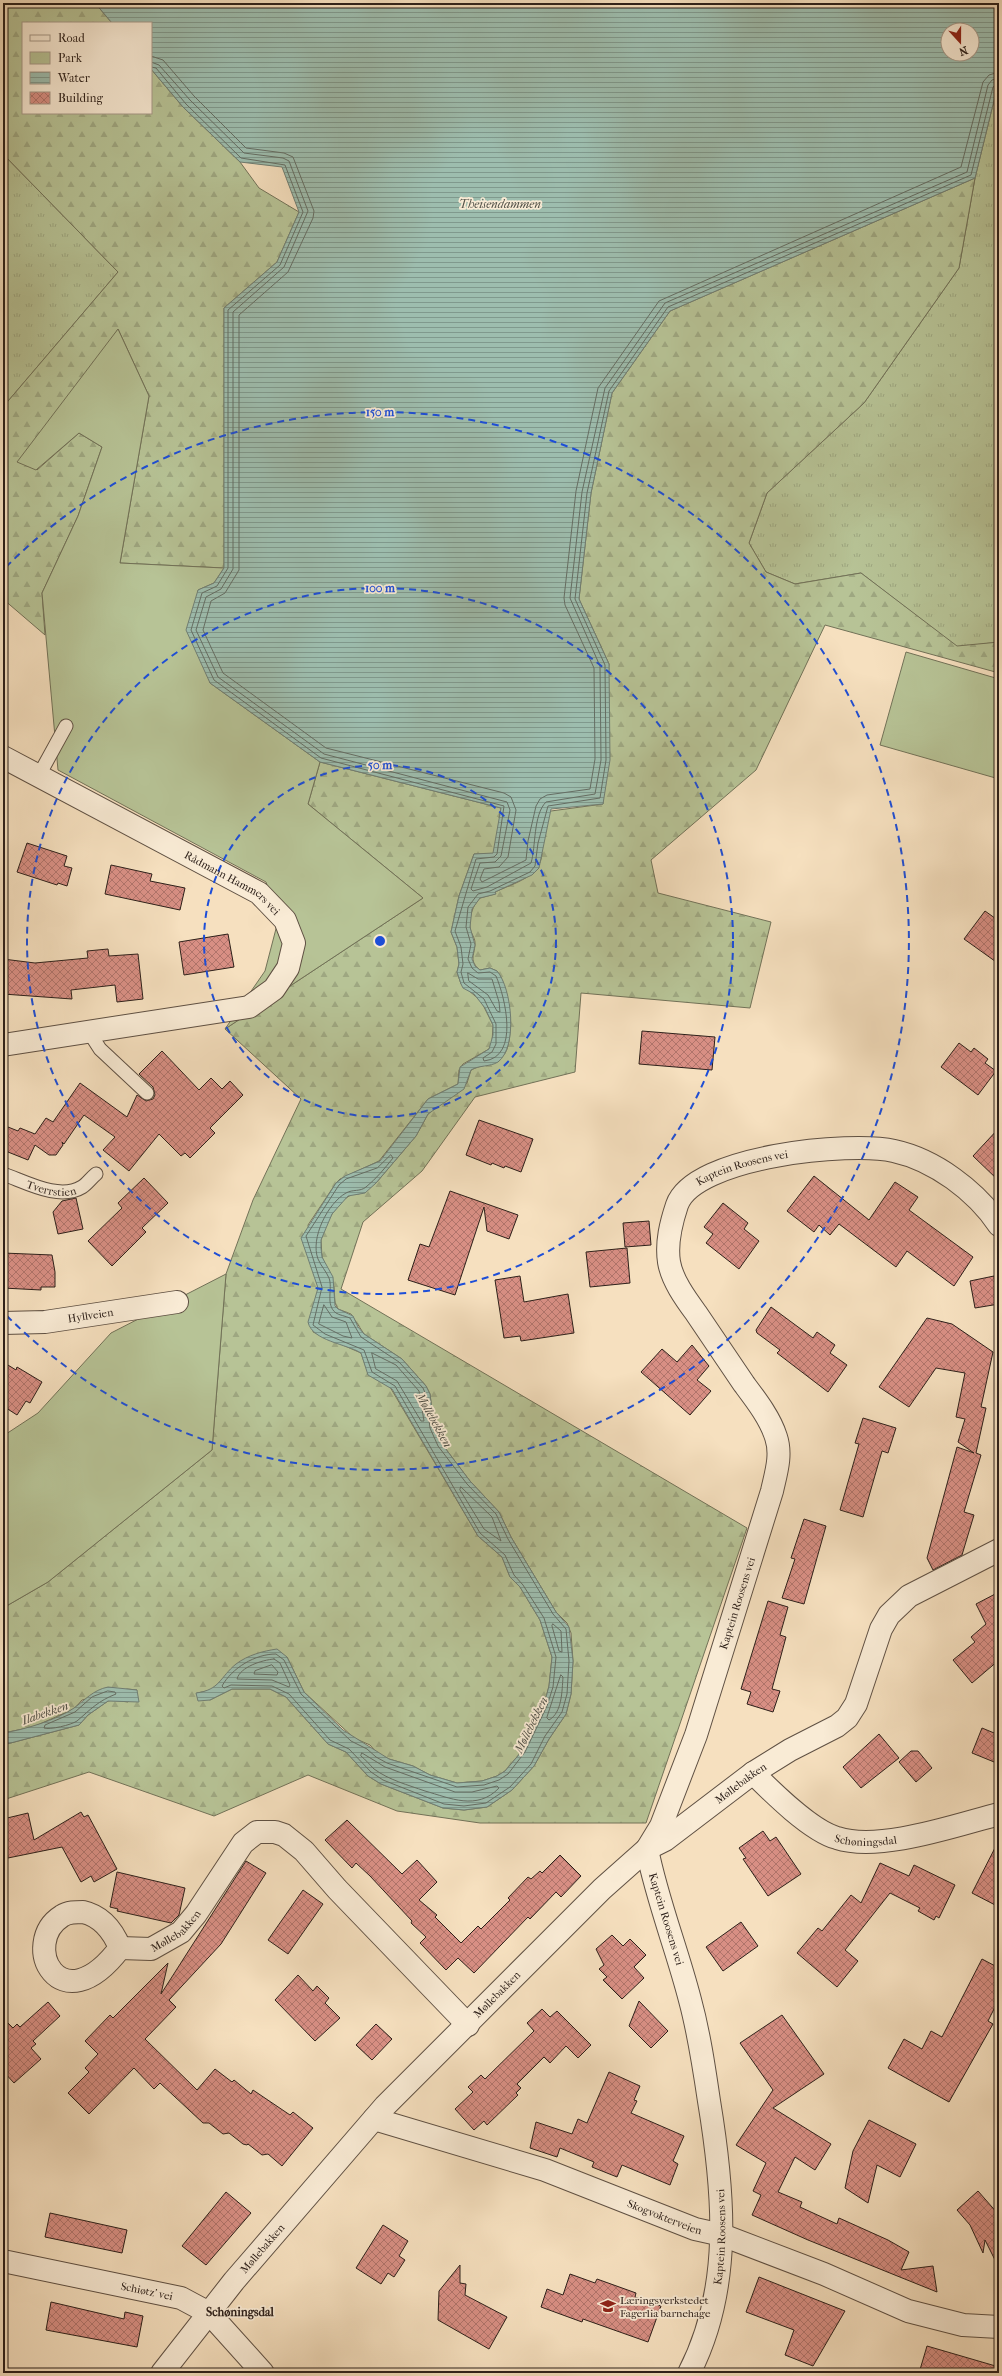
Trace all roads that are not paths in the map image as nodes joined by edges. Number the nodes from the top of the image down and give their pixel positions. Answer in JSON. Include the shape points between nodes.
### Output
{"nodes":[{"id":1,"x":66,"y":726,"type":"dead end"},
{"id":2,"x":3,"y":757,"type":"edge"},
{"id":3,"x":38,"y":777,"type":"junction"},
{"id":4,"x":89,"y":1032,"type":"junction"},
{"id":5,"x":3,"y":1045,"type":"edge"},
{"id":6,"x":147,"y":1093,"type":"dead end"},
{"id":7,"x":3,"y":1174,"type":"edge"},
{"id":8,"x":96,"y":1174,"type":"dead end"},
{"id":9,"x":999,"y":1225,"type":"edge"},
{"id":10,"x":177,"y":1302,"type":"dead end"},
{"id":11,"x":3,"y":1323,"type":"edge"},
{"id":12,"x":999,"y":1550,"type":"edge"},
{"id":13,"x":753,"y":1773,"type":"junction"},
{"id":14,"x":999,"y":1814,"type":"edge"},
{"id":15,"x":647,"y":1849,"type":"junction"},
{"id":16,"x":120,"y":1948,"type":"dead end"},
{"id":17,"x":468,"y":2025,"type":"junction"},
{"id":18,"x":374,"y":2119,"type":"junction"},
{"id":19,"x":722,"y":2235,"type":"junction"},
{"id":20,"x":3,"y":2261,"type":"edge"},
{"id":21,"x":209,"y":2313,"type":"junction"},
{"id":22,"x":999,"y":2327,"type":"edge"},
{"id":23,"x":162,"y":2373,"type":"edge"},
{"id":24,"x":263,"y":2373,"type":"edge"},
{"id":25,"x":689,"y":2373,"type":"edge"}],
"edges":[{"from":1,"to":3,"type":"lane"},
{"from":2,"to":3,"type":"street","name":"Rådmann Hammers vei"},
{"from":3,"to":4,"type":"street","name":"Rådmann Hammers vei","via":[[259,893],[286,920],[294,943],[288,968],[274,989],[249,1007]]},
{"from":4,"to":5,"type":"street","name":"Rådmann Hammers vei"},
{"from":4,"to":6,"type":"lane","via":[[100,1049]]},
{"from":7,"to":8,"type":"lane","name":"Tverrstien","via":[[48,1190],[64,1192],[83,1186]]},
{"from":9,"to":15,"type":"street","name":"Kaptein Roosens vei","via":[[973,1194],[929,1164],[894,1151],[872,1149],[811,1151],[743,1162],[708,1175],[685,1192],[678,1202],[668,1234],[672,1273],[685,1298],[763,1411],[776,1437],[779,1461],[696,1735],[664,1819]]},
{"from":10,"to":11,"type":"street","name":"Hyllveien","via":[[45,1322]]},
{"from":12,"to":13,"type":"street","name":"Møllebakken","via":[[898,1604],[881,1629],[856,1704],[847,1718]]},
{"from":13,"to":14,"type":"street","name":"Schøningsdal","via":[[781,1800],[818,1829],[837,1838],[872,1842],[912,1836]]},
{"from":13,"to":15,"type":"street","name":"Møllebakken","via":[[665,1840]]},
{"from":15,"to":17,"type":"street","name":"Møllebakken","via":[[602,1889]]},
{"from":15,"to":19,"type":"street","name":"Kaptein Roosens vei","via":[[691,2001],[703,2060],[714,2131]]},
{"from":16,"to":17,"type":"street","name":"Møllebakken","via":[[151,1949],[182,1932],[243,1843],[257,1832],[275,1832],[284,1834],[304,1851],[337,1889]]},
{"from":17,"to":18,"type":"street","name":"Møllebakken"},
{"from":18,"to":19,"type":"street","name":"Skogvokterveien","via":[[546,2170],[695,2229]]},
{"from":18,"to":21,"type":"street","name":"Møllebakken"},
{"from":19,"to":22,"type":"street","name":"Skogvokterveien","via":[[824,2274],[908,2311],[957,2324]]},
{"from":19,"to":25,"type":"street","name":"Kaptein Roosens vei","via":[[722,2258],[714,2308]]},
{"from":20,"to":21,"type":"street","name":"Schiøtz' vei","via":[[181,2298]]},
{"from":21,"to":23,"type":"street","name":"Møllebakken"},
{"from":21,"to":24,"type":"street","name":"Schiøtz' vei"}]}
